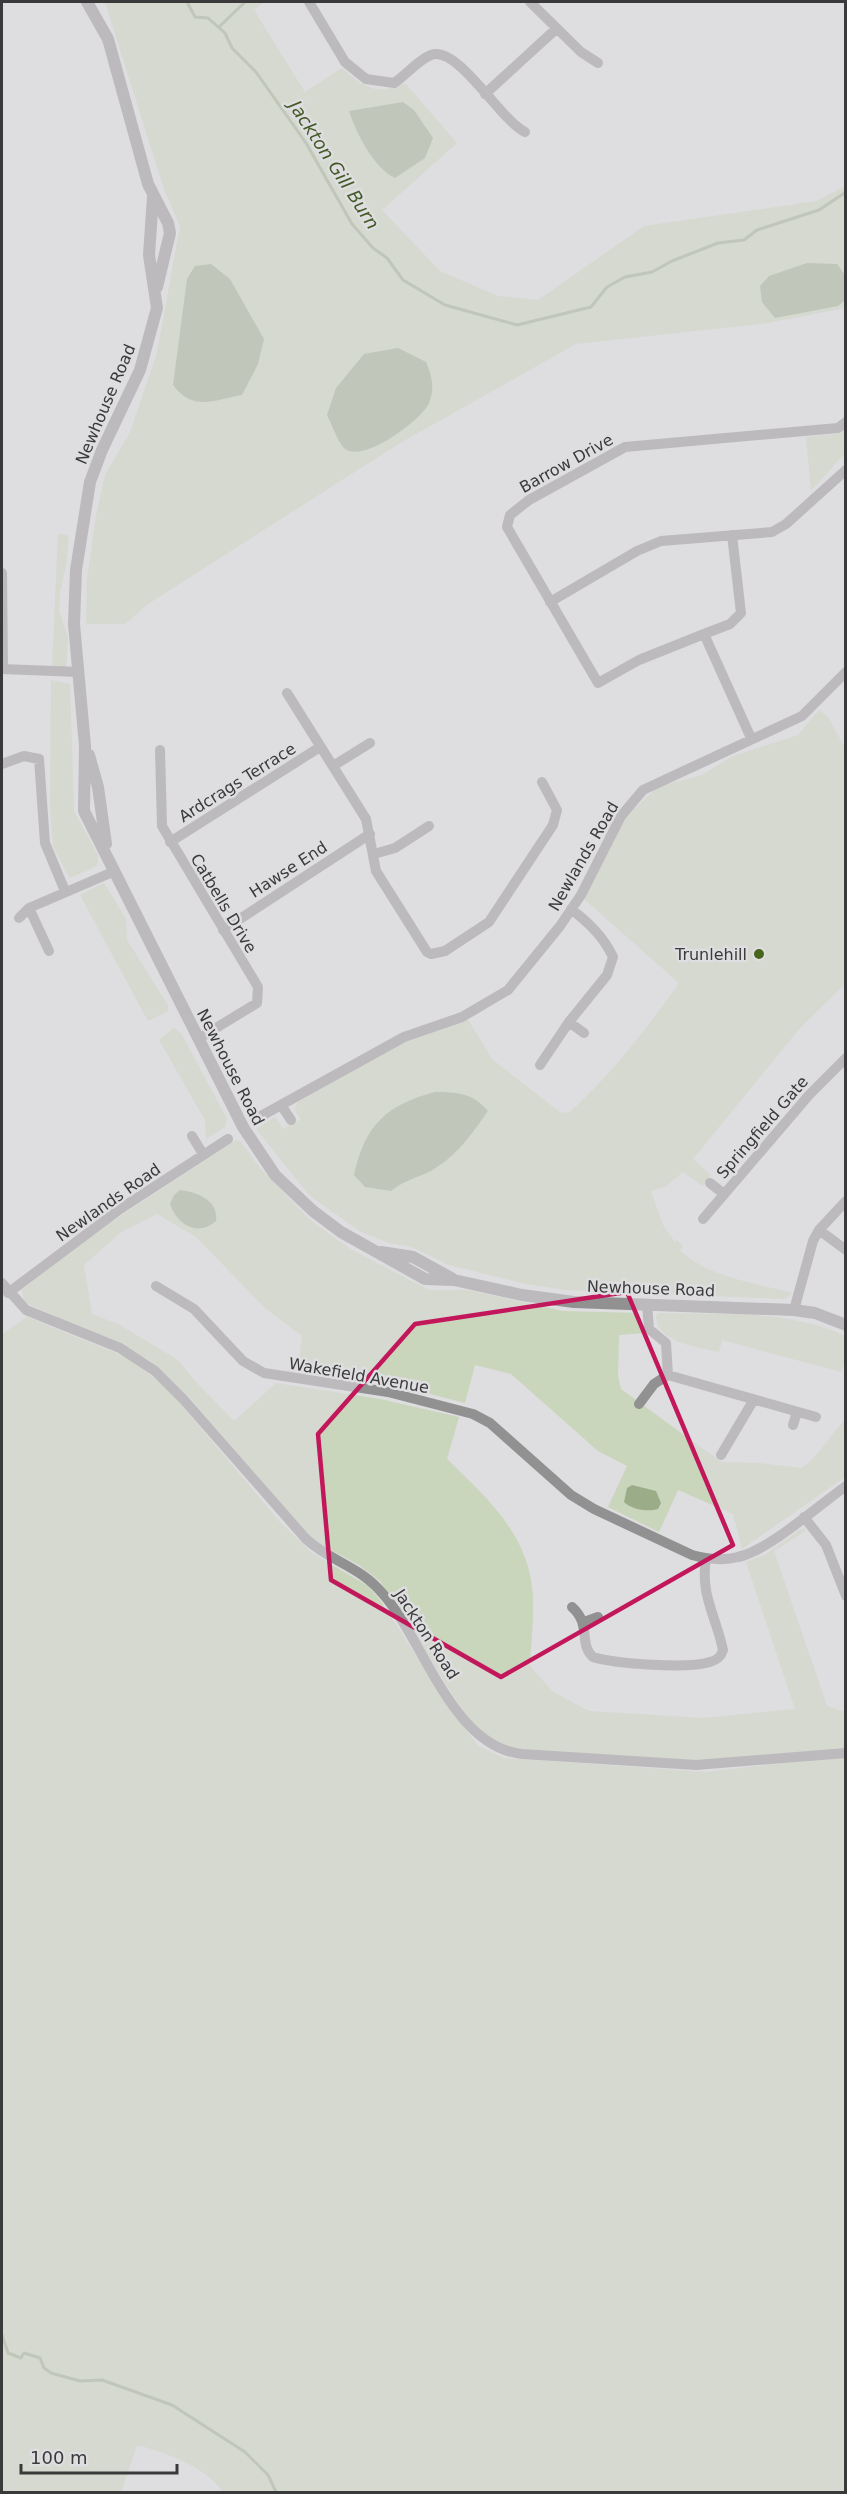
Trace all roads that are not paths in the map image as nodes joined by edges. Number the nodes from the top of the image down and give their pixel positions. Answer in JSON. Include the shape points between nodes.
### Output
{"nodes":[{"id":1,"x":89,"y":2,"type":"edge"},
{"id":2,"x":309,"y":2,"type":"edge"},
{"id":3,"x":530,"y":2,"type":"edge"},
{"id":4,"x":556,"y":29,"type":"junction"},
{"id":5,"x":598,"y":63,"type":"dead end"},
{"id":6,"x":485,"y":94,"type":"junction"},
{"id":7,"x":525,"y":132,"type":"dead end"},
{"id":8,"x":153,"y":197,"type":"junction"},
{"id":9,"x":156,"y":291,"type":"junction"},
{"id":10,"x":846,"y":422,"type":"edge"},
{"id":11,"x":846,"y":470,"type":"edge"},
{"id":12,"x":732,"y":535,"type":"junction"},
{"id":13,"x":2,"y":573,"type":"edge"},
{"id":14,"x":550,"y":602,"type":"junction"},
{"id":15,"x":704,"y":634,"type":"junction"},
{"id":16,"x":2,"y":669,"type":"edge"},
{"id":17,"x":79,"y":672,"type":"junction"},
{"id":18,"x":846,"y":672,"type":"edge"},
{"id":19,"x":287,"y":693,"type":"dead end"},
{"id":20,"x":751,"y":738,"type":"junction"},
{"id":21,"x":370,"y":743,"type":"dead end"},
{"id":22,"x":320,"y":747,"type":"junction"},
{"id":23,"x":160,"y":750,"type":"dead end"},
{"id":24,"x":2,"y":764,"type":"edge"},
{"id":25,"x":333,"y":766,"type":"junction"},
{"id":26,"x":542,"y":782,"type":"dead end"},
{"id":27,"x":429,"y":826,"type":"dead end"},
{"id":28,"x":370,"y":834,"type":"junction"},
{"id":29,"x":170,"y":842,"type":"junction"},
{"id":30,"x":374,"y":854,"type":"junction"},
{"id":31,"x":115,"y":871,"type":"junction"},
{"id":32,"x":65,"y":891,"type":"junction"},
{"id":33,"x":29,"y":908,"type":"junction"},
{"id":34,"x":571,"y":909,"type":"junction"},
{"id":35,"x":19,"y":918,"type":"dead end"},
{"id":36,"x":223,"y":930,"type":"junction"},
{"id":37,"x":49,"y":951,"type":"dead end"},
{"id":38,"x":569,"y":1022,"type":"junction"},
{"id":39,"x":584,"y":1034,"type":"dead end"},
{"id":40,"x":198,"y":1039,"type":"junction"},
{"id":41,"x":846,"y":1058,"type":"edge"},
{"id":42,"x":540,"y":1065,"type":"dead end"},
{"id":43,"x":281,"y":1105,"type":"junction"},
{"id":44,"x":261,"y":1116,"type":"dead end"},
{"id":45,"x":291,"y":1120,"type":"dead end"},
{"id":46,"x":192,"y":1136,"type":"dead end"},
{"id":47,"x":228,"y":1139,"type":"dead end"},
{"id":48,"x":203,"y":1154,"type":"junction"},
{"id":49,"x":710,"y":1183,"type":"dead end"},
{"id":50,"x":724,"y":1194,"type":"junction"},
{"id":51,"x":846,"y":1201,"type":"edge"},
{"id":52,"x":703,"y":1219,"type":"dead end"},
{"id":53,"x":819,"y":1230,"type":"junction"},
{"id":54,"x":846,"y":1250,"type":"edge"},
{"id":55,"x":2,"y":1283,"type":"edge"},
{"id":56,"x":156,"y":1286,"type":"dead end"},
{"id":57,"x":8,"y":1293,"type":"junction"},
{"id":58,"x":647,"y":1304,"type":"junction"},
{"id":59,"x":794,"y":1310,"type":"junction"},
{"id":60,"x":846,"y":1325,"type":"edge"},
{"id":61,"x":668,"y":1376,"type":"junction"},
{"id":62,"x":753,"y":1401,"type":"junction"},
{"id":63,"x":639,"y":1404,"type":"dead end"},
{"id":64,"x":797,"y":1412,"type":"junction"},
{"id":65,"x":816,"y":1417,"type":"dead end"},
{"id":66,"x":793,"y":1425,"type":"dead end"},
{"id":67,"x":721,"y":1455,"type":"dead end"},
{"id":68,"x":846,"y":1486,"type":"edge"},
{"id":69,"x":804,"y":1517,"type":"junction"},
{"id":70,"x":706,"y":1559,"type":"junction"},
{"id":71,"x":846,"y":1596,"type":"edge"},
{"id":72,"x":572,"y":1606,"type":"dead end"},
{"id":73,"x":598,"y":1617,"type":"dead end"},
{"id":74,"x":584,"y":1622,"type":"junction"},
{"id":75,"x":846,"y":1753,"type":"edge"}],
"edges":[{"from":1,"to":8,"type":"street","name":"Newhouse Road","via":[[108,39]]},
{"from":2,"to":6,"type":"street","via":[[345,62],[366,79],[394,83],[430,55],[440,54],[456,61]]},
{"from":3,"to":4,"type":"street"},
{"from":4,"to":5,"type":"street"},
{"from":4,"to":6,"type":"street"},
{"from":6,"to":7,"type":"street"},
{"from":8,"to":9,"type":"street","name":"Newhouse Road","via":[[149,255]]},
{"from":8,"to":9,"type":"street","name":"Newhouse Road","via":[[170,233]]},
{"from":9,"to":17,"type":"street","name":"Newhouse Road","via":[[157,308],[140,370],[90,482],[74,598]]},
{"from":10,"to":14,"type":"street","name":"Barrow Drive","via":[[838,428],[625,447],[514,509],[507,527]]},
{"from":11,"to":12,"type":"street","via":[[772,532]]},
{"from":12,"to":14,"type":"street","via":[[662,541],[637,551]]},
{"from":12,"to":15,"type":"street","via":[[741,613],[730,624]]},
{"from":13,"to":16,"type":"street"},
{"from":14,"to":15,"type":"street","name":"Barrow Drive","via":[[598,683],[639,660]]},
{"from":15,"to":20,"type":"street"},
{"from":16,"to":17,"type":"street"},
{"from":17,"to":31,"type":"street","name":"Newhouse Road","via":[[85,746],[84,811]]},
{"from":18,"to":20,"type":"street","name":"Newlands Road","via":[[802,716]]},
{"from":19,"to":22,"type":"street"},
{"from":20,"to":34,"type":"street","name":"Newlands Road","via":[[643,790],[621,816]]},
{"from":21,"to":25,"type":"street"},
{"from":22,"to":25,"type":"street"},
{"from":22,"to":29,"type":"street","name":"Ardcrags Terrace"},
{"from":23,"to":29,"type":"street","name":"Catbells Drive","via":[[162,826]]},
{"from":24,"to":32,"type":"street","via":[[24,756],[39,759],[45,843]]},
{"from":25,"to":28,"type":"street","via":[[366,819]]},
{"from":26,"to":30,"type":"street","via":[[557,810],[553,825],[489,922],[445,951],[427,952],[376,871]]},
{"from":27,"to":30,"type":"street","via":[[395,848]]},
{"from":28,"to":30,"type":"street"},
{"from":28,"to":36,"type":"street","name":"Hawse End"},
{"from":29,"to":36,"type":"street","name":"Catbells Drive"},
{"from":31,"to":32,"type":"street"},
{"from":31,"to":40,"type":"street","name":"Newhouse Road"},
{"from":32,"to":33,"type":"street"},
{"from":33,"to":35,"type":"street"},
{"from":33,"to":37,"type":"street"},
{"from":34,"to":38,"type":"street","via":[[592,926],[613,957],[607,975]]},
{"from":34,"to":43,"type":"street","name":"Newlands Road","via":[[508,990],[462,1017],[404,1037]]},
{"from":36,"to":40,"type":"street","name":"Catbells Drive","via":[[258,987],[258,998]]},
{"from":38,"to":39,"type":"street"},
{"from":38,"to":42,"type":"street"},
{"from":40,"to":58,"type":"street","name":"Newhouse Road","via":[[243,1127],[275,1174],[341,1232],[425,1279],[454,1280],[574,1302]]},
{"from":41,"to":50,"type":"street","name":"Springfield Gate"},
{"from":43,"to":44,"type":"street","name":"Newlands Road"},
{"from":43,"to":45,"type":"street"},
{"from":46,"to":48,"type":"street"},
{"from":47,"to":48,"type":"street","name":"Newlands Road"},
{"from":48,"to":57,"type":"street","name":"Newlands Road","via":[[120,1209]]},
{"from":49,"to":50,"type":"street"},
{"from":50,"to":52,"type":"street","name":"Springfield Gate"},
{"from":51,"to":53,"type":"street"},
{"from":53,"to":54,"type":"street"},
{"from":53,"to":59,"type":"street"},
{"from":55,"to":57,"type":"street","name":"Jackton Road"},
{"from":56,"to":70,"type":"street","name":"Wakefield Avenue","via":[[200,1314],[252,1369],[388,1392],[473,1414],[490,1422],[571,1495]]},
{"from":57,"to":75,"type":"street","name":"Jackton Road","via":[[26,1310],[141,1360],[170,1385],[306,1539],[318,1550],[356,1569],[385,1596],[471,1730],[497,1750],[522,1755],[696,1765]]},
{"from":58,"to":59,"type":"street","name":"Newhouse Road"},
{"from":58,"to":61,"type":"street","via":[[650,1329],[666,1343]]},
{"from":59,"to":60,"type":"street","name":"Newhouse Road"},
{"from":61,"to":62,"type":"street"},
{"from":61,"to":63,"type":"street","via":[[654,1384]]},
{"from":62,"to":64,"type":"street"},
{"from":62,"to":67,"type":"street"},
{"from":64,"to":65,"type":"street"},
{"from":64,"to":66,"type":"street"},
{"from":68,"to":69,"type":"street","name":"Wakefield Avenue"},
{"from":69,"to":70,"type":"street","name":"Wakefield Avenue","via":[[739,1557]]},
{"from":69,"to":71,"type":"street","via":[[826,1545]]},
{"from":70,"to":74,"type":"street","via":[[705,1592],[723,1650],[717,1660],[688,1666],[599,1659],[586,1648]]},
{"from":72,"to":74,"type":"street"},
{"from":73,"to":74,"type":"street"}]}
